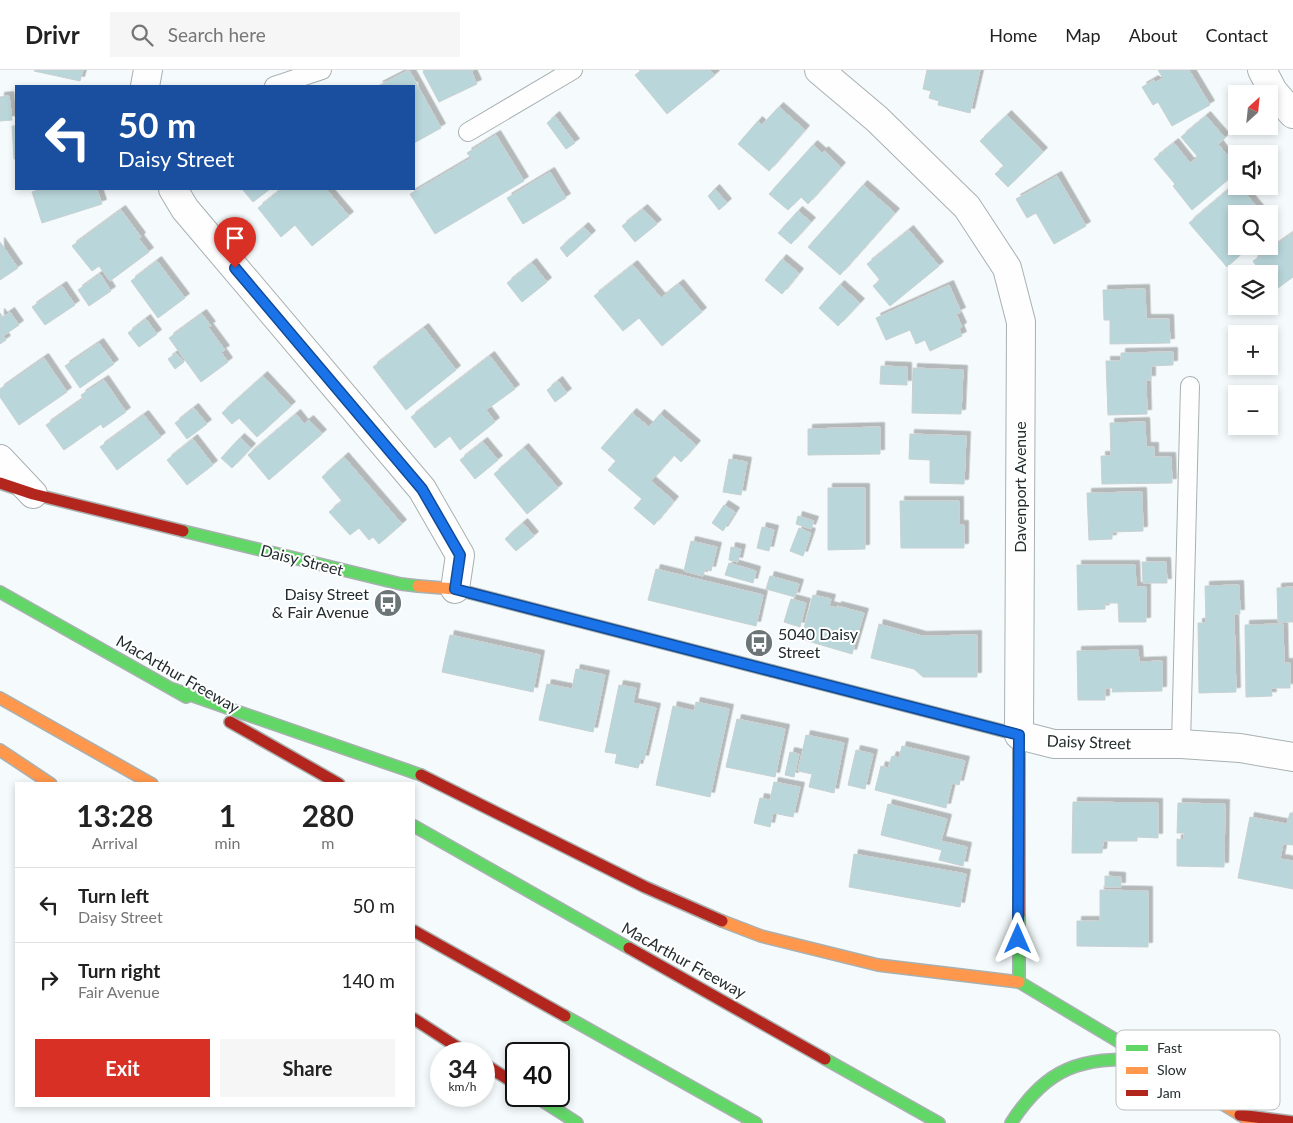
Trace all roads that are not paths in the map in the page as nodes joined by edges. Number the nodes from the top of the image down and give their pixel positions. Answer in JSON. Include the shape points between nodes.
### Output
{"nodes":[{"id":1,"x":148,"y":70,"type":"edge"},
{"id":2,"x":322,"y":70,"type":"edge"},
{"id":3,"x":573,"y":70,"type":"edge"},
{"id":4,"x":819,"y":70,"type":"edge"},
{"id":5,"x":1262,"y":70,"type":"edge"},
{"id":6,"x":146,"y":85,"type":"edge"},
{"id":7,"x":277,"y":85,"type":"edge"},
{"id":8,"x":1293,"y":114,"type":"edge"},
{"id":9,"x":468,"y":132,"type":"dead end"},
{"id":10,"x":174,"y":190,"type":"edge"},
{"id":11,"x":1190,"y":386,"type":"dead end"},
{"id":12,"x":0,"y":459,"type":"edge"},
{"id":13,"x":0,"y":483,"type":"edge"},
{"id":14,"x":33,"y":494,"type":"junction"},
{"id":15,"x":0,"y":586,"type":"edge"},
{"id":16,"x":455,"y":589,"type":"junction"},
{"id":17,"x":0,"y":592,"type":"edge"},
{"id":18,"x":40,"y":614,"type":"junction"},
{"id":19,"x":170,"y":688,"type":"junction"},
{"id":20,"x":0,"y":698,"type":"edge"},
{"id":21,"x":1019,"y":735,"type":"junction"},
{"id":22,"x":1181,"y":744,"type":"junction"},
{"id":23,"x":0,"y":750,"type":"edge"},
{"id":24,"x":1293,"y":757,"type":"edge"},
{"id":25,"x":48,"y":782,"type":"edge"},
{"id":26,"x":148,"y":782,"type":"edge"},
{"id":27,"x":335,"y":782,"type":"edge"},
{"id":28,"x":415,"y":827,"type":"edge"},
{"id":29,"x":415,"y":932,"type":"edge"},
{"id":30,"x":1019,"y":982,"type":"junction"},
{"id":31,"x":415,"y":1020,"type":"edge"},
{"id":32,"x":449,"y":1042,"type":"edge"},
{"id":33,"x":1116,"y":1042,"type":"edge"},
{"id":34,"x":1116,"y":1059,"type":"edge"},
{"id":35,"x":552,"y":1107,"type":"edge"},
{"id":36,"x":1233,"y":1110,"type":"edge"},
{"id":37,"x":1240,"y":1114,"type":"junction"},
{"id":38,"x":935,"y":1121,"type":"edge"},
{"id":39,"x":1293,"y":1122,"type":"edge"},
{"id":40,"x":577,"y":1123,"type":"edge"},
{"id":41,"x":756,"y":1123,"type":"edge"},
{"id":42,"x":1011,"y":1123,"type":"edge"},
{"id":43,"x":1254,"y":1123,"type":"edge"}],
"edges":[{"from":1,"to":6,"type":"street"},
{"from":2,"to":7,"type":"lane"},
{"from":3,"to":9,"type":"lane"},
{"from":4,"to":21,"type":"street","name":"Davenport Avenue","via":[[877,120],[967,207],[1007,268],[1021,322]]},
{"from":5,"to":8,"type":"street","via":[[1273,91]]},
{"from":10,"to":16,"type":"street","via":[[185,209],[422,489],[460,555]]},
{"from":11,"to":22,"type":"lane"},
{"from":12,"to":14,"type":"street"},
{"from":13,"to":14,"type":"main road","name":"Daisy Street"},
{"from":14,"to":16,"type":"main road","name":"Daisy Street","via":[[401,584]]},
{"from":15,"to":18,"type":"main road"},
{"from":16,"to":21,"type":"main road","name":"Daisy Street"},
{"from":17,"to":18,"type":"main road","name":"MacArthur Freeway"},
{"from":18,"to":19,"type":"main road","name":"MacArthur Freeway"},
{"from":19,"to":27,"type":"main road","name":"MacArthur Freeway"},
{"from":19,"to":30,"type":"main road","via":[[414,771],[645,887],[760,936],[878,965]]},
{"from":20,"to":26,"type":"main road"},
{"from":21,"to":22,"type":"street","name":"Daisy Street","via":[[1054,744]]},
{"from":21,"to":30,"type":"main road","name":"Davenport Avenue"},
{"from":22,"to":24,"type":"street","name":"Daisy Street","via":[[1240,748]]},
{"from":23,"to":25,"type":"main road"},
{"from":28,"to":38,"type":"main road","name":"MacArthur Freeway"},
{"from":29,"to":41,"type":"main road"},
{"from":30,"to":33,"type":"main road"},
{"from":31,"to":32,"type":"main road"},
{"from":34,"to":42,"type":"main road","via":[[1077,1064],[1056,1074],[1035,1090]]},
{"from":35,"to":40,"type":"main road"},
{"from":36,"to":37,"type":"main road"},
{"from":37,"to":39,"type":"main road"},
{"from":37,"to":43,"type":"main road"}]}
